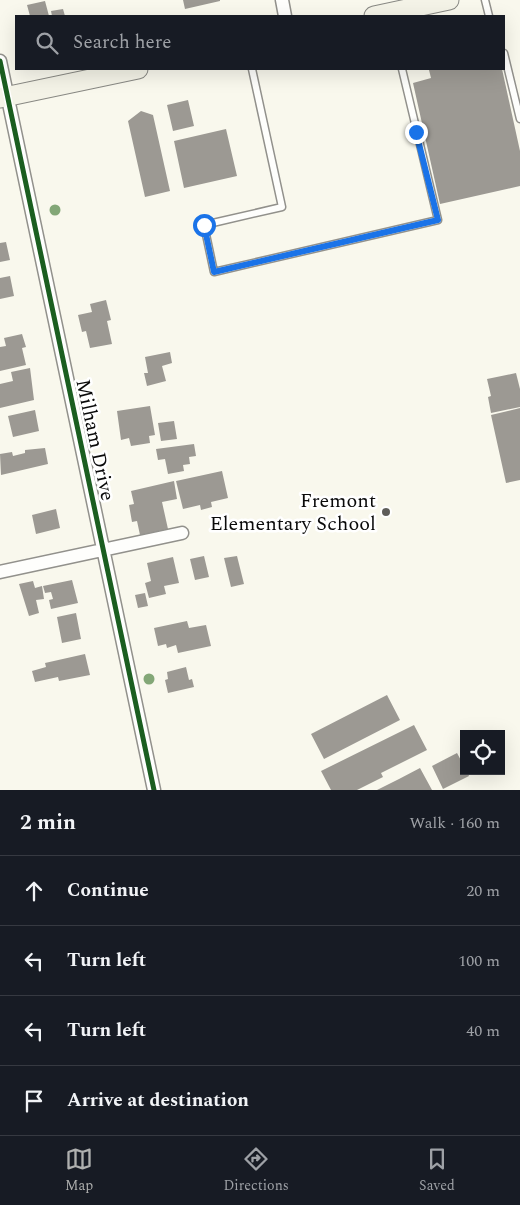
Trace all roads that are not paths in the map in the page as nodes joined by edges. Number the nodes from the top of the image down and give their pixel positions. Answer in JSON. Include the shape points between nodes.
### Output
{"nodes":[{"id":1,"x":282,"y":0,"type":"edge"},
{"id":2,"x":449,"y":0,"type":"edge"},
{"id":3,"x":485,"y":0,"type":"edge"},
{"id":4,"x":285,"y":15,"type":"edge"},
{"id":5,"x":385,"y":15,"type":"edge"},
{"id":6,"x":489,"y":15,"type":"edge"},
{"id":7,"x":505,"y":57,"type":"edge"},
{"id":8,"x":0,"y":61,"type":"edge"},
{"id":9,"x":133,"y":70,"type":"edge"},
{"id":10,"x":252,"y":70,"type":"edge"},
{"id":11,"x":402,"y":70,"type":"edge"},
{"id":12,"x":4,"y":98,"type":"edge"},
{"id":13,"x":520,"y":119,"type":"edge"},
{"id":14,"x":182,"y":533,"type":"dead end"},
{"id":15,"x":102,"y":548,"type":"junction"},
{"id":16,"x":0,"y":572,"type":"edge"},
{"id":17,"x":154,"y":790,"type":"edge"}],
"edges":[{"from":1,"to":4,"type":"street"},
{"from":2,"to":5,"type":"main road"},
{"from":3,"to":6,"type":"lane"},
{"from":7,"to":13,"type":"lane"},
{"from":8,"to":12,"type":"street","name":"Milham Drive"},
{"from":9,"to":12,"type":"main road"},
{"from":10,"to":11,"type":"lane","via":[[282,207],[204,225],[214,272],[438,220]]},
{"from":12,"to":15,"type":"street","name":"Milham Drive"},
{"from":14,"to":15,"type":"street"},
{"from":15,"to":16,"type":"street"},
{"from":15,"to":17,"type":"street","name":"Milham Drive"}]}
